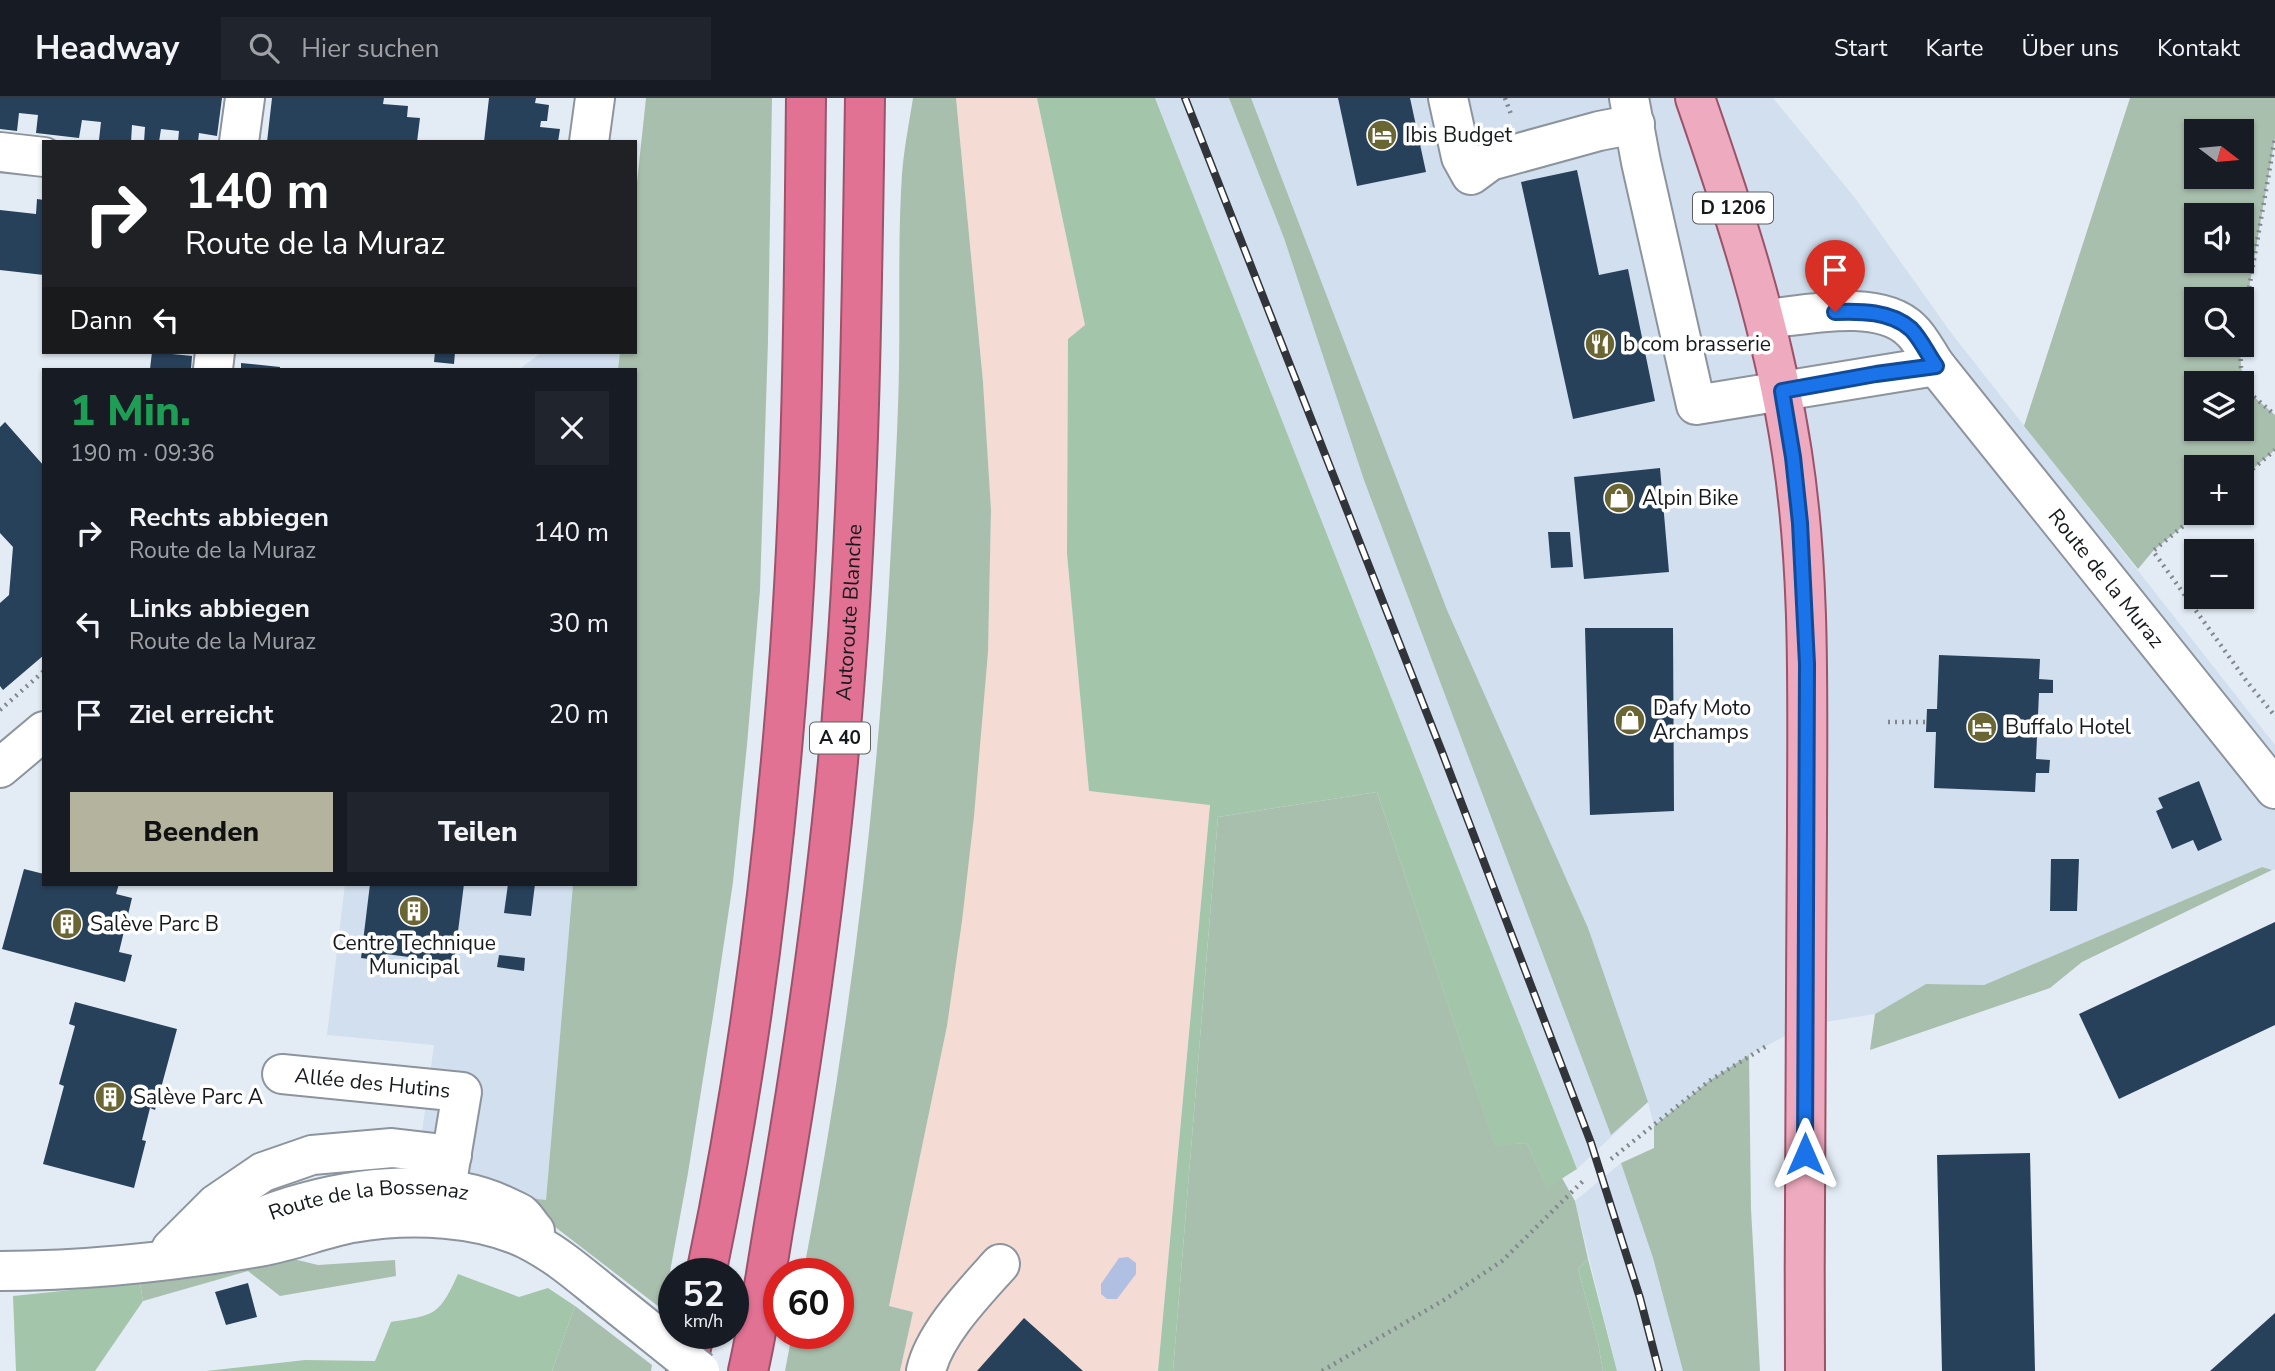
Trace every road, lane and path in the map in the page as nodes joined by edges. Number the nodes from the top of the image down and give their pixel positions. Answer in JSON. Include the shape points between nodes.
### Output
{"nodes":[{"id":1,"x":245,"y":98,"type":"edge"},
{"id":2,"x":595,"y":98,"type":"edge"},
{"id":3,"x":806,"y":98,"type":"edge"},
{"id":4,"x":865,"y":98,"type":"edge"},
{"id":5,"x":1448,"y":98,"type":"edge"},
{"id":6,"x":1695,"y":98,"type":"edge"},
{"id":7,"x":1632,"y":111,"type":"edge"},
{"id":8,"x":2275,"y":138,"type":"edge"},
{"id":9,"x":239,"y":140,"type":"edge"},
{"id":10,"x":589,"y":140,"type":"edge"},
{"id":11,"x":0,"y":152,"type":"edge"},
{"id":12,"x":42,"y":157,"type":"edge"},
{"id":13,"x":2249,"y":287,"type":"edge"},
{"id":14,"x":1766,"y":319,"type":"junction"},
{"id":15,"x":2241,"y":357,"type":"edge"},
{"id":16,"x":1936,"y":366,"type":"junction"},
{"id":17,"x":1782,"y":391,"type":"junction"},
{"id":18,"x":2275,"y":415,"type":"edge"},
{"id":19,"x":2275,"y":450,"type":"edge"},
{"id":20,"x":2254,"y":468,"type":"edge"},
{"id":21,"x":2184,"y":525,"type":"edge"},
{"id":22,"x":42,"y":673,"type":"edge"},
{"id":23,"x":0,"y":710,"type":"edge"},
{"id":24,"x":2275,"y":716,"type":"edge"},
{"id":25,"x":1888,"y":722,"type":"dead end"},
{"id":26,"x":1927,"y":722,"type":"dead end"},
{"id":27,"x":42,"y":733,"type":"edge"},
{"id":28,"x":0,"y":768,"type":"edge"},
{"id":29,"x":2275,"y":789,"type":"edge"},
{"id":30,"x":1806,"y":1025,"type":"junction"},
{"id":31,"x":282,"y":1074,"type":"dead end"},
{"id":32,"x":1611,"y":1159,"type":"dead end"},
{"id":33,"x":1583,"y":1181,"type":"dead end"},
{"id":34,"x":447,"y":1187,"type":"junction"},
{"id":35,"x":709,"y":1258,"type":"edge"},
{"id":36,"x":165,"y":1260,"type":"junction"},
{"id":37,"x":999,"y":1264,"type":"dead end"},
{"id":38,"x":0,"y":1270,"type":"edge"},
{"id":39,"x":691,"y":1349,"type":"edge"},
{"id":40,"x":686,"y":1371,"type":"edge"},
{"id":41,"x":700,"y":1371,"type":"edge"},
{"id":42,"x":748,"y":1371,"type":"edge"},
{"id":43,"x":926,"y":1371,"type":"edge"},
{"id":44,"x":1322,"y":1371,"type":"edge"},
{"id":45,"x":1805,"y":1371,"type":"edge"}],
"edges":[{"from":1,"to":9,"type":"street"},
{"from":2,"to":10,"type":"street"},
{"from":3,"to":35,"type":"highway","number":"A 40","via":[[803,322],[790,649],[762,937]]},
{"from":4,"to":42,"type":"highway","name":"Autoroute Blanche","number":"A 40","via":[[855,496],[834,811],[798,1089]]},
{"from":5,"to":7,"type":"street","via":[[1461,157],[1471,175],[1490,161],[1599,131]]},
{"from":6,"to":14,"type":"main road","number":"D 1206"},
{"from":7,"to":17,"type":"street","via":[[1696,405]]},
{"from":8,"to":13,"type":"path"},
{"from":11,"to":12,"type":"street"},
{"from":14,"to":16,"type":"street","name":"Route de la Muraz","via":[[1852,311],[1890,317],[1909,328]]},
{"from":14,"to":17,"type":"main road","number":"D 1206"},
{"from":15,"to":18,"type":"path","via":[[2246,390]]},
{"from":16,"to":17,"type":"street"},
{"from":16,"to":29,"type":"street","name":"Route de la Muraz"},
{"from":17,"to":30,"type":"main road","number":"D 1206","via":[[1800,523],[1806,638]]},
{"from":19,"to":20,"type":"path"},
{"from":21,"to":24,"type":"path","via":[[2152,551]]},
{"from":22,"to":23,"type":"path"},
{"from":25,"to":26,"type":"path"},
{"from":27,"to":28,"type":"street"},
{"from":30,"to":32,"type":"path","via":[[1709,1081]]},
{"from":30,"to":45,"type":"main road","number":"D 1206"},
{"from":31,"to":34,"type":"street","name":"Allée des Hutins","via":[[462,1092]]},
{"from":33,"to":44,"type":"path","via":[[1502,1261]]},
{"from":34,"to":36,"type":"street","name":"Route de la Bossenaz","via":[[415,1216]]},
{"from":34,"to":36,"type":"street","name":"Route de la Bossenaz","via":[[392,1148],[312,1155],[263,1172],[216,1204]]},
{"from":34,"to":41,"type":"street","name":"Route de la Bossenaz","bridge":true,"via":[[521,1214],[555,1256]]},
{"from":36,"to":38,"type":"street","name":"Route de la Bossenaz","via":[[82,1269]]},
{"from":37,"to":43,"type":"street","via":[[950,1323]]},
{"from":39,"to":40,"type":"highway"}]}
